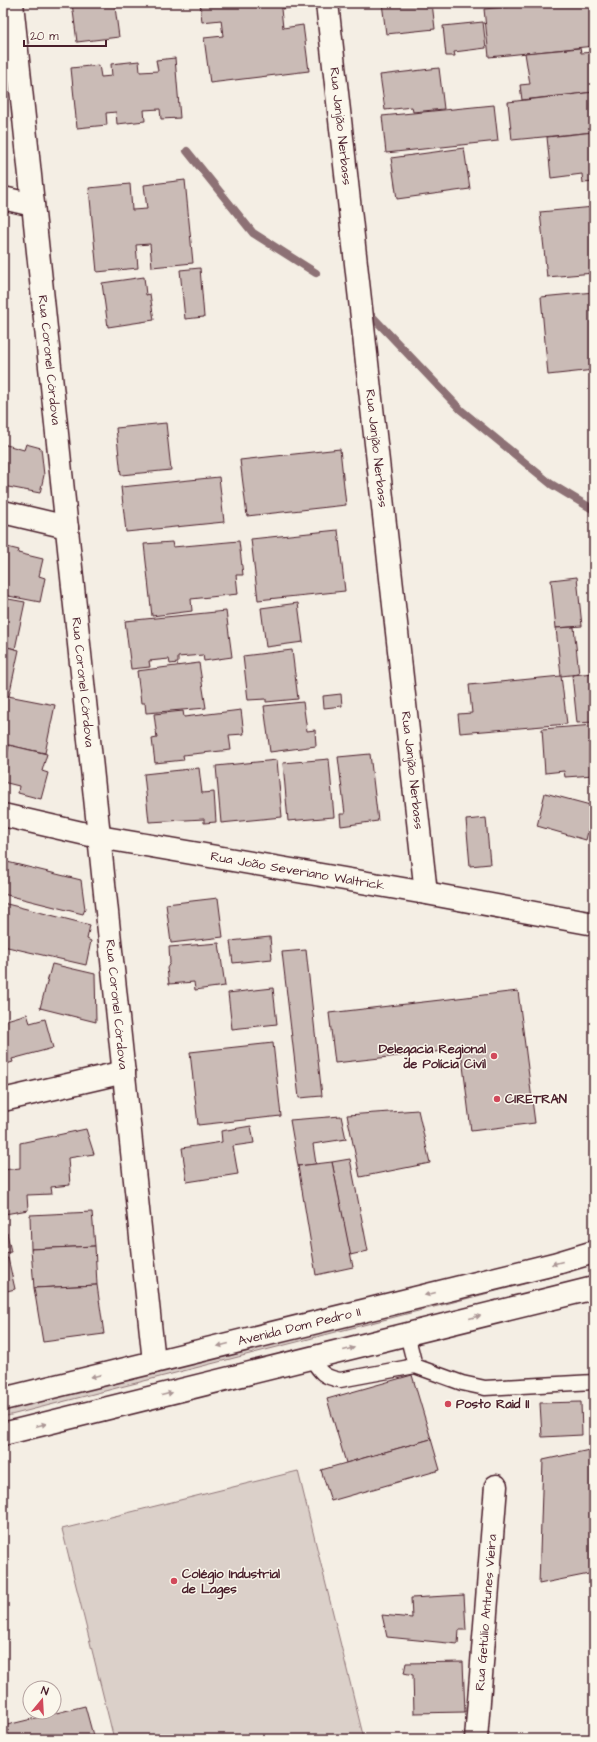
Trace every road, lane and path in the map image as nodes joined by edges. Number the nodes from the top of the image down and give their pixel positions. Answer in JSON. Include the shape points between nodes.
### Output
{"nodes":[{"id":1,"x":12,"y":3,"type":"edge"},
{"id":2,"x":327,"y":3,"type":"edge"},
{"id":3,"x":3,"y":198,"type":"edge"},
{"id":4,"x":33,"y":204,"type":"junction"},
{"id":5,"x":3,"y":512,"type":"edge"},
{"id":6,"x":67,"y":527,"type":"junction"},
{"id":7,"x":3,"y":815,"type":"edge"},
{"id":8,"x":99,"y":837,"type":"junction"},
{"id":9,"x":426,"y":893,"type":"junction"},
{"id":10,"x":594,"y":924,"type":"edge"},
{"id":11,"x":124,"y":1072,"type":"junction"},
{"id":12,"x":3,"y":1100,"type":"edge"},
{"id":13,"x":594,"y":1252,"type":"edge"},
{"id":14,"x":594,"y":1288,"type":"edge"},
{"id":15,"x":407,"y":1334,"type":"junction"},
{"id":16,"x":311,"y":1358,"type":"junction"},
{"id":17,"x":154,"y":1362,"type":"junction"},
{"id":18,"x":415,"y":1366,"type":"junction"},
{"id":19,"x":594,"y":1382,"type":"edge"},
{"id":20,"x":3,"y":1399,"type":"edge"},
{"id":21,"x":3,"y":1434,"type":"edge"},
{"id":22,"x":496,"y":1486,"type":"dead end"},
{"id":23,"x":476,"y":1739,"type":"edge"}],
"edges":[{"from":1,"to":4,"type":"street","name":"Rua Coronel Córdova"},
{"from":2,"to":9,"type":"street","name":"Rua Janjão Nerbass"},
{"from":3,"to":4,"type":"street"},
{"from":4,"to":6,"type":"street","name":"Rua Coronel Córdova"},
{"from":5,"to":6,"type":"street"},
{"from":6,"to":8,"type":"street","name":"Rua Coronel Córdova"},
{"from":7,"to":8,"type":"street","name":"Rua João Severiano Waltrick"},
{"from":8,"to":9,"type":"street","name":"Rua João Severiano Waltrick"},
{"from":8,"to":11,"type":"street","name":"Rua Coronel Córdova"},
{"from":9,"to":10,"type":"street","name":"Rua João Severiano Waltrick"},
{"from":11,"to":12,"type":"street"},
{"from":11,"to":17,"type":"street","name":"Rua Coronel Córdova"},
{"from":13,"to":17,"type":"street","name":"Avenida Dom Pedro II","one_way":true},
{"from":15,"to":14,"type":"street","one_way":true},
{"from":16,"to":15,"type":"street","one_way":true},
{"from":15,"to":18,"type":"lane"},
{"from":16,"to":18,"type":"lane","via":[[328,1378],[340,1380]]},
{"from":21,"to":16,"type":"street","one_way":true},
{"from":17,"to":20,"type":"street","name":"Avenida Dom Pedro II","one_way":true},
{"from":18,"to":19,"type":"lane","via":[[462,1384],[485,1388]]},
{"from":22,"to":23,"type":"street","name":"Rua Getúlio Antunes Vieira"}]}
